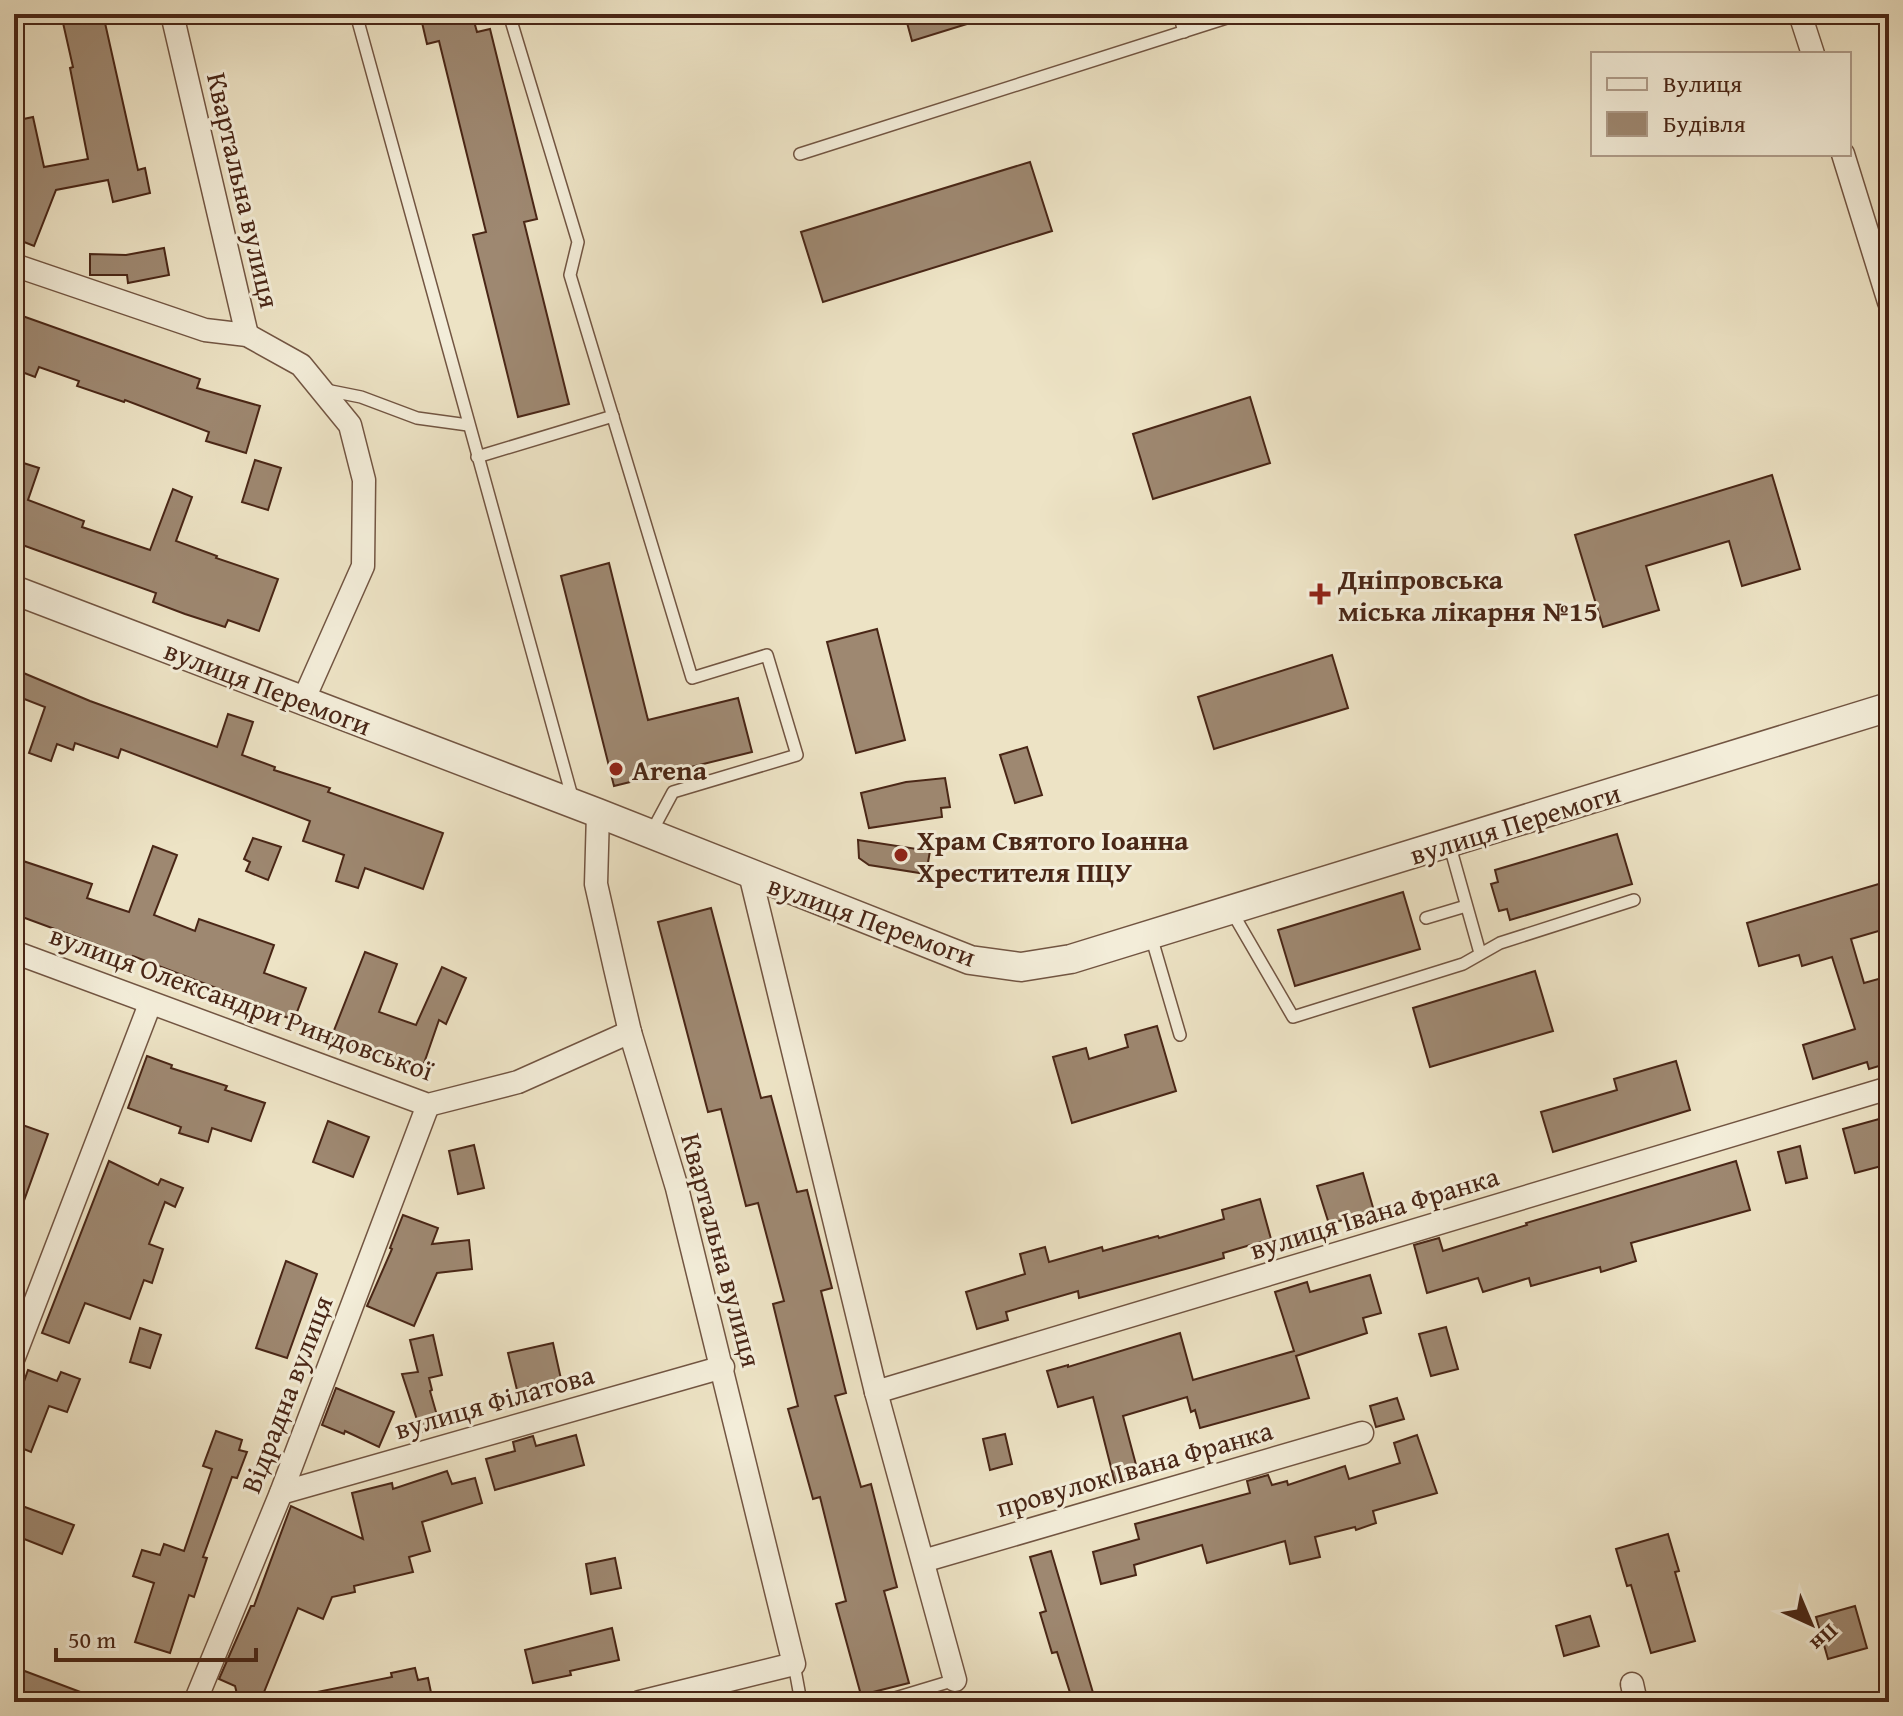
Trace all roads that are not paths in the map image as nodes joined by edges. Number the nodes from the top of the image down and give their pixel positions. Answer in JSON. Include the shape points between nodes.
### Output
{"nodes":[{"id":1,"x":172,"y":14,"type":"edge"},
{"id":2,"x":356,"y":14,"type":"edge"},
{"id":3,"x":509,"y":14,"type":"edge"},
{"id":4,"x":1179,"y":14,"type":"edge"},
{"id":5,"x":1239,"y":14,"type":"edge"},
{"id":6,"x":1800,"y":14,"type":"edge"},
{"id":7,"x":1184,"y":32,"type":"junction"},
{"id":8,"x":1812,"y":52,"type":"edge"},
{"id":9,"x":800,"y":154,"type":"dead end"},
{"id":10,"x":1844,"y":156,"type":"edge"},
{"id":11,"x":14,"y":265,"type":"edge"},
{"id":12,"x":1889,"y":302,"type":"edge"},
{"id":13,"x":247,"y":335,"type":"junction"},
{"id":14,"x":321,"y":389,"type":"junction"},
{"id":15,"x":613,"y":416,"type":"junction"},
{"id":16,"x":468,"y":425,"type":"junction"},
{"id":17,"x":477,"y":457,"type":"junction"},
{"id":18,"x":14,"y":590,"type":"edge"},
{"id":19,"x":303,"y":701,"type":"junction"},
{"id":20,"x":1889,"y":707,"type":"edge"},
{"id":21,"x":586,"y":809,"type":"junction"},
{"id":22,"x":650,"y":834,"type":"junction"},
{"id":23,"x":1449,"y":843,"type":"junction"},
{"id":24,"x":750,"y":874,"type":"junction"},
{"id":25,"x":1634,"y":900,"type":"dead end"},
{"id":26,"x":1466,"y":906,"type":"junction"},
{"id":27,"x":1232,"y":911,"type":"junction"},
{"id":28,"x":1426,"y":918,"type":"dead end"},
{"id":29,"x":1151,"y":936,"type":"junction"},
{"id":30,"x":14,"y":952,"type":"edge"},
{"id":31,"x":1480,"y":953,"type":"junction"},
{"id":32,"x":150,"y":1004,"type":"junction"},
{"id":33,"x":630,"y":1032,"type":"junction"},
{"id":34,"x":1180,"y":1035,"type":"dead end"},
{"id":35,"x":1889,"y":1088,"type":"edge"},
{"id":36,"x":428,"y":1105,"type":"junction"},
{"id":37,"x":14,"y":1357,"type":"edge"},
{"id":38,"x":723,"y":1367,"type":"junction"},
{"id":39,"x":876,"y":1392,"type":"junction"},
{"id":40,"x":1362,"y":1433,"type":"dead end"},
{"id":41,"x":281,"y":1493,"type":"junction"},
{"id":42,"x":923,"y":1561,"type":"junction"},
{"id":43,"x":794,"y":1664,"type":"junction"},
{"id":44,"x":955,"y":1680,"type":"joint"},
{"id":45,"x":195,"y":1702,"type":"edge"},
{"id":46,"x":640,"y":1702,"type":"edge"},
{"id":47,"x":801,"y":1702,"type":"edge"},
{"id":48,"x":882,"y":1702,"type":"edge"}],
"edges":[{"from":1,"to":13,"type":"street","name":"Квартальна вулиця"},
{"from":2,"to":16,"type":"lane","name":"Квартальна вулиця"},
{"from":3,"to":15,"type":"lane","via":[[578,242],[570,275]]},
{"from":4,"to":7,"type":"lane"},
{"from":5,"to":7,"type":"lane"},
{"from":6,"to":8,"type":"street"},
{"from":7,"to":9,"type":"lane"},
{"from":10,"to":12,"type":"street"},
{"from":11,"to":13,"type":"street","via":[[205,330]]},
{"from":13,"to":14,"type":"street","name":"Квартальна вулиця","via":[[301,365]]},
{"from":14,"to":16,"type":"lane","via":[[417,418]]},
{"from":14,"to":19,"type":"street","name":"Квартальна вулиця","via":[[350,425],[364,480],[363,566]]},
{"from":15,"to":17,"type":"lane"},
{"from":15,"to":22,"type":"lane","via":[[692,678],[767,655],[797,755],[673,792]]},
{"from":16,"to":17,"type":"lane","name":"Квартальна вулиця"},
{"from":17,"to":21,"type":"lane","name":"Квартальна вулиця"},
{"from":18,"to":19,"type":"street","name":"вулиця Перемоги"},
{"from":19,"to":21,"type":"street","name":"вулиця Перемоги"},
{"from":20,"to":23,"type":"street","name":"вулиця Перемоги"},
{"from":21,"to":22,"type":"street","name":"вулиця Перемоги"},
{"from":21,"to":33,"type":"street","name":"Квартальна вулиця","via":[[596,884]]},
{"from":22,"to":24,"type":"street","name":"вулиця Перемоги"},
{"from":23,"to":26,"type":"lane"},
{"from":23,"to":27,"type":"street","name":"вулиця Перемоги"},
{"from":24,"to":29,"type":"street","name":"вулиця Перемоги","via":[[970,960],[1021,967]]},
{"from":24,"to":39,"type":"street"},
{"from":25,"to":31,"type":"lane"},
{"from":26,"to":28,"type":"lane"},
{"from":26,"to":31,"type":"lane"},
{"from":27,"to":29,"type":"street","name":"вулиця Перемоги"},
{"from":27,"to":31,"type":"lane","via":[[1293,1017],[1463,964]]},
{"from":29,"to":34,"type":"lane"},
{"from":30,"to":32,"type":"street","name":"вулиця Олександри Риндовської"},
{"from":32,"to":36,"type":"street","name":"вулиця Олександри Риндовської"},
{"from":32,"to":37,"type":"street"},
{"from":33,"to":36,"type":"street","name":"вулиця Олександри Риндовської","via":[[518,1082]]},
{"from":33,"to":38,"type":"street","name":"Квартальна вулиця"},
{"from":35,"to":39,"type":"street","name":"вулиця Івана Франка"},
{"from":36,"to":41,"type":"street","name":"Відрадна вулиця"},
{"from":38,"to":41,"type":"street","name":"вулиця Філатова"},
{"from":38,"to":43,"type":"street","name":"Квартальна вулиця"},
{"from":39,"to":42,"type":"street"},
{"from":40,"to":42,"type":"street","name":"провулок Івана Франка"},
{"from":41,"to":45,"type":"street","name":"Відрадна вулиця"},
{"from":42,"to":44,"type":"street"},
{"from":43,"to":46,"type":"street"},
{"from":43,"to":47,"type":"lane","name":"Квартальна вулиця"},
{"from":44,"to":48,"type":"lane"}]}
